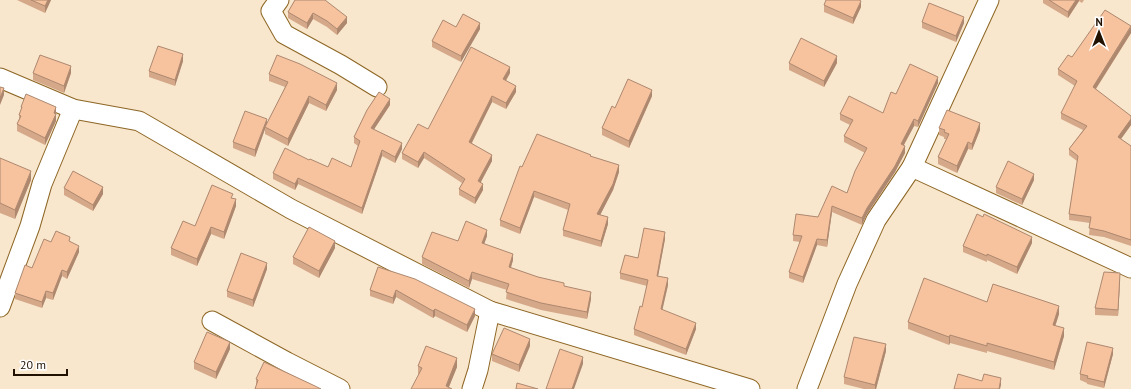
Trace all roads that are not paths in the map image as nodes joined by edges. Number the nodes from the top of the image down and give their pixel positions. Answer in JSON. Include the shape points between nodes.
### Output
{"nodes":[{"id":1,"x":279,"y":0,"type":"edge"},
{"id":2,"x":989,"y":0,"type":"edge"},
{"id":3,"x":0,"y":78,"type":"edge"},
{"id":4,"x":377,"y":87,"type":"dead end"},
{"id":5,"x":73,"y":109,"type":"junction"},
{"id":6,"x":912,"y":166,"type":"junction"},
{"id":7,"x":1131,"y":268,"type":"edge"},
{"id":8,"x":0,"y":307,"type":"edge"},
{"id":9,"x":490,"y":311,"type":"junction"},
{"id":10,"x":212,"y":321,"type":"dead end"},
{"id":11,"x":340,"y":389,"type":"edge"},
{"id":12,"x":472,"y":389,"type":"edge"},
{"id":13,"x":750,"y":389,"type":"edge"},
{"id":14,"x":807,"y":389,"type":"edge"}],
"edges":[{"from":1,"to":4,"type":"street","via":[[271,11],[284,34]]},
{"from":2,"to":6,"type":"street"},
{"from":3,"to":5,"type":"street"},
{"from":5,"to":8,"type":"street","via":[[42,184],[30,226]]},
{"from":5,"to":9,"type":"street","via":[[138,121],[291,209]]},
{"from":6,"to":7,"type":"street"},
{"from":6,"to":14,"type":"street","via":[[876,220],[847,284]]},
{"from":9,"to":12,"type":"street"},
{"from":9,"to":13,"type":"street"},
{"from":10,"to":11,"type":"street"}]}
